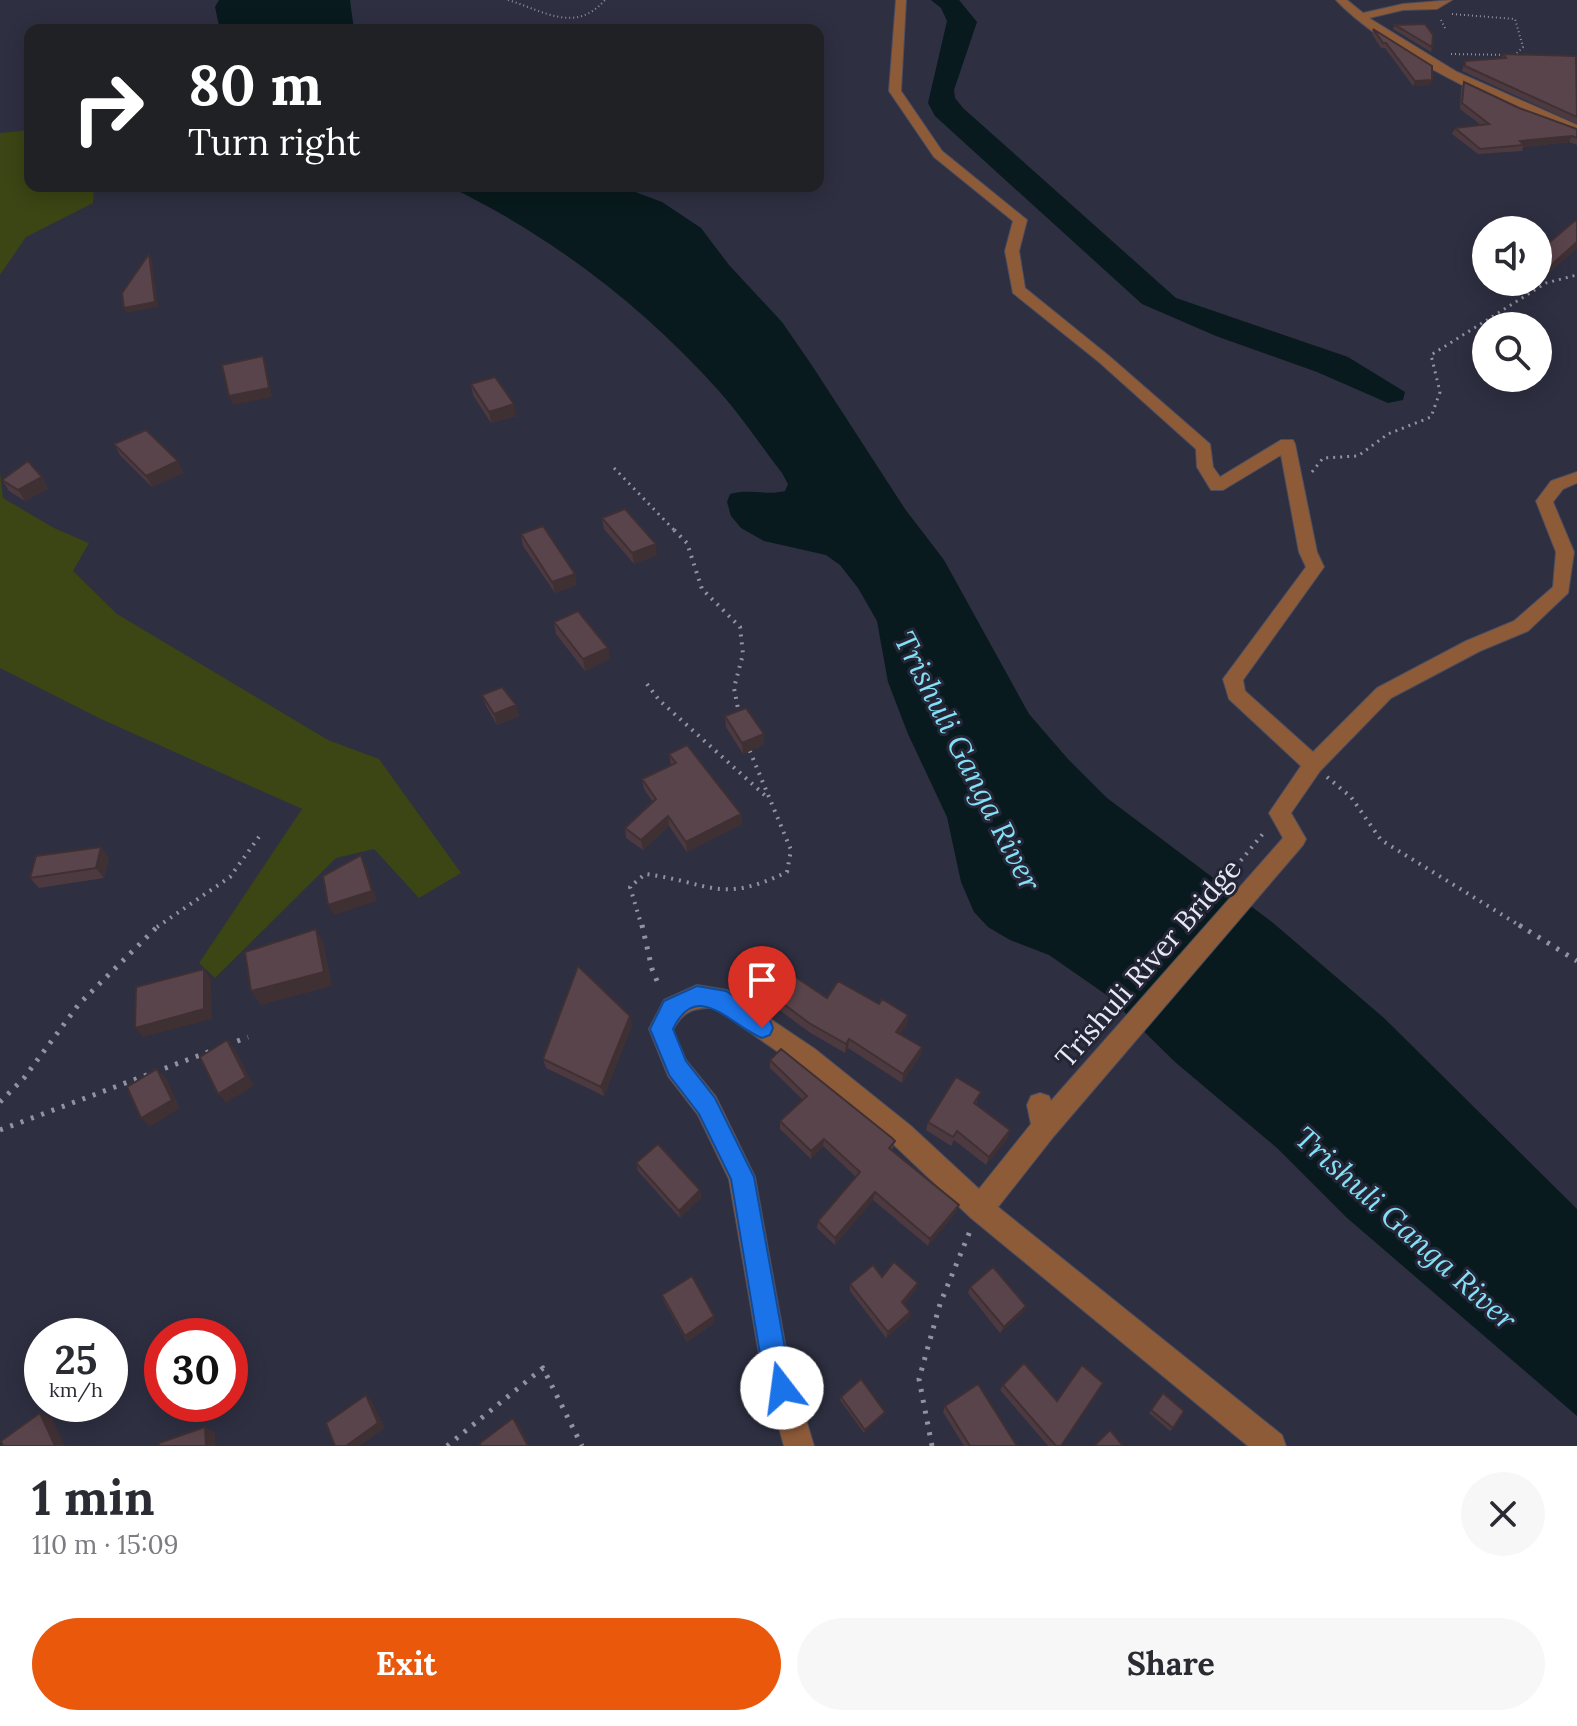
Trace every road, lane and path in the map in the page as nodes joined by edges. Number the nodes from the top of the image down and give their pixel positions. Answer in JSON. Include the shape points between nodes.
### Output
{"nodes":[{"id":1,"x":508,"y":0,"type":"edge"},
{"id":2,"x":605,"y":0,"type":"edge"},
{"id":3,"x":901,"y":0,"type":"edge"},
{"id":4,"x":1341,"y":0,"type":"edge"},
{"id":5,"x":1447,"y":0,"type":"edge"},
{"id":6,"x":1453,"y":14,"type":"dead end"},
{"id":7,"x":1361,"y":17,"type":"junction"},
{"id":8,"x":1421,"y":55,"type":"junction"},
{"id":9,"x":1515,"y":55,"type":"junction"},
{"id":10,"x":1522,"y":56,"type":"edge"},
{"id":11,"x":1577,"y":129,"type":"edge"},
{"id":12,"x":1577,"y":275,"type":"edge"},
{"id":13,"x":614,"y":468,"type":"dead end"},
{"id":14,"x":1577,"y":477,"type":"edge"},
{"id":15,"x":1304,"y":481,"type":"dead end"},
{"id":16,"x":647,"y":684,"type":"dead end"},
{"id":17,"x":739,"y":717,"type":"edge"},
{"id":18,"x":748,"y":745,"type":"edge"},
{"id":19,"x":1313,"y":765,"type":"junction"},
{"id":20,"x":771,"y":800,"type":"junction"},
{"id":21,"x":261,"y":834,"type":"dead end"},
{"id":22,"x":1577,"y":961,"type":"edge"},
{"id":23,"x":672,"y":1008,"type":"junction"},
{"id":24,"x":248,"y":1037,"type":"dead end"},
{"id":25,"x":0,"y":1102,"type":"edge"},
{"id":26,"x":0,"y":1130,"type":"edge"},
{"id":27,"x":980,"y":1209,"type":"junction"},
{"id":28,"x":447,"y":1446,"type":"edge"},
{"id":29,"x":582,"y":1446,"type":"edge"},
{"id":30,"x":799,"y":1446,"type":"edge"},
{"id":31,"x":932,"y":1446,"type":"edge"},
{"id":32,"x":1271,"y":1446,"type":"edge"}],
"edges":[{"from":1,"to":2,"type":"path","via":[[566,20],[585,18]]},
{"from":3,"to":19,"type":"street","via":[[895,91],[938,154],[1020,220],[1012,251],[1018,290],[1204,448],[1205,467],[1217,486],[1287,444],[1315,567],[1233,679],[1236,694]]},
{"from":4,"to":7,"type":"street"},
{"from":5,"to":7,"type":"street"},
{"from":6,"to":9,"type":"path","via":[[1515,19],[1523,47]]},
{"from":7,"to":8,"type":"street"},
{"from":8,"to":9,"type":"path"},
{"from":8,"to":11,"type":"street","via":[[1485,92]]},
{"from":9,"to":10,"type":"path"},
{"from":12,"to":15,"type":"path","via":[[1546,283],[1431,355],[1440,392],[1431,417],[1388,434],[1358,456],[1323,458]]},
{"from":13,"to":17,"type":"path","via":[[687,543],[702,589],[740,627],[743,654],[734,688]]},
{"from":14,"to":19,"type":"street","via":[[1557,485],[1544,501],[1565,552],[1562,589],[1521,626],[1384,693]]},
{"from":16,"to":20,"type":"path"},
{"from":18,"to":20,"type":"path"},
{"from":19,"to":22,"type":"path","via":[[1351,797],[1381,840]]},
{"from":19,"to":27,"type":"street","name":"Trishuli River Bridge","via":[[1280,813],[1295,839],[1043,1116]]},
{"from":20,"to":23,"type":"path","via":[[791,850],[787,872],[761,885],[711,890],[645,874],[630,887],[650,971]]},
{"from":21,"to":25,"type":"path","via":[[230,877],[159,925],[79,1004]]},
{"from":23,"to":27,"type":"street","via":[[697,996],[719,998],[806,1057],[890,1125]]},
{"from":23,"to":30,"type":"street","via":[[661,1029],[677,1068],[707,1106],[742,1177],[774,1360]]},
{"from":24,"to":26,"type":"path"},
{"from":27,"to":31,"type":"path","via":[[940,1304],[919,1379]]},
{"from":27,"to":32,"type":"street"},
{"from":28,"to":29,"type":"path","via":[[543,1368]]}]}
